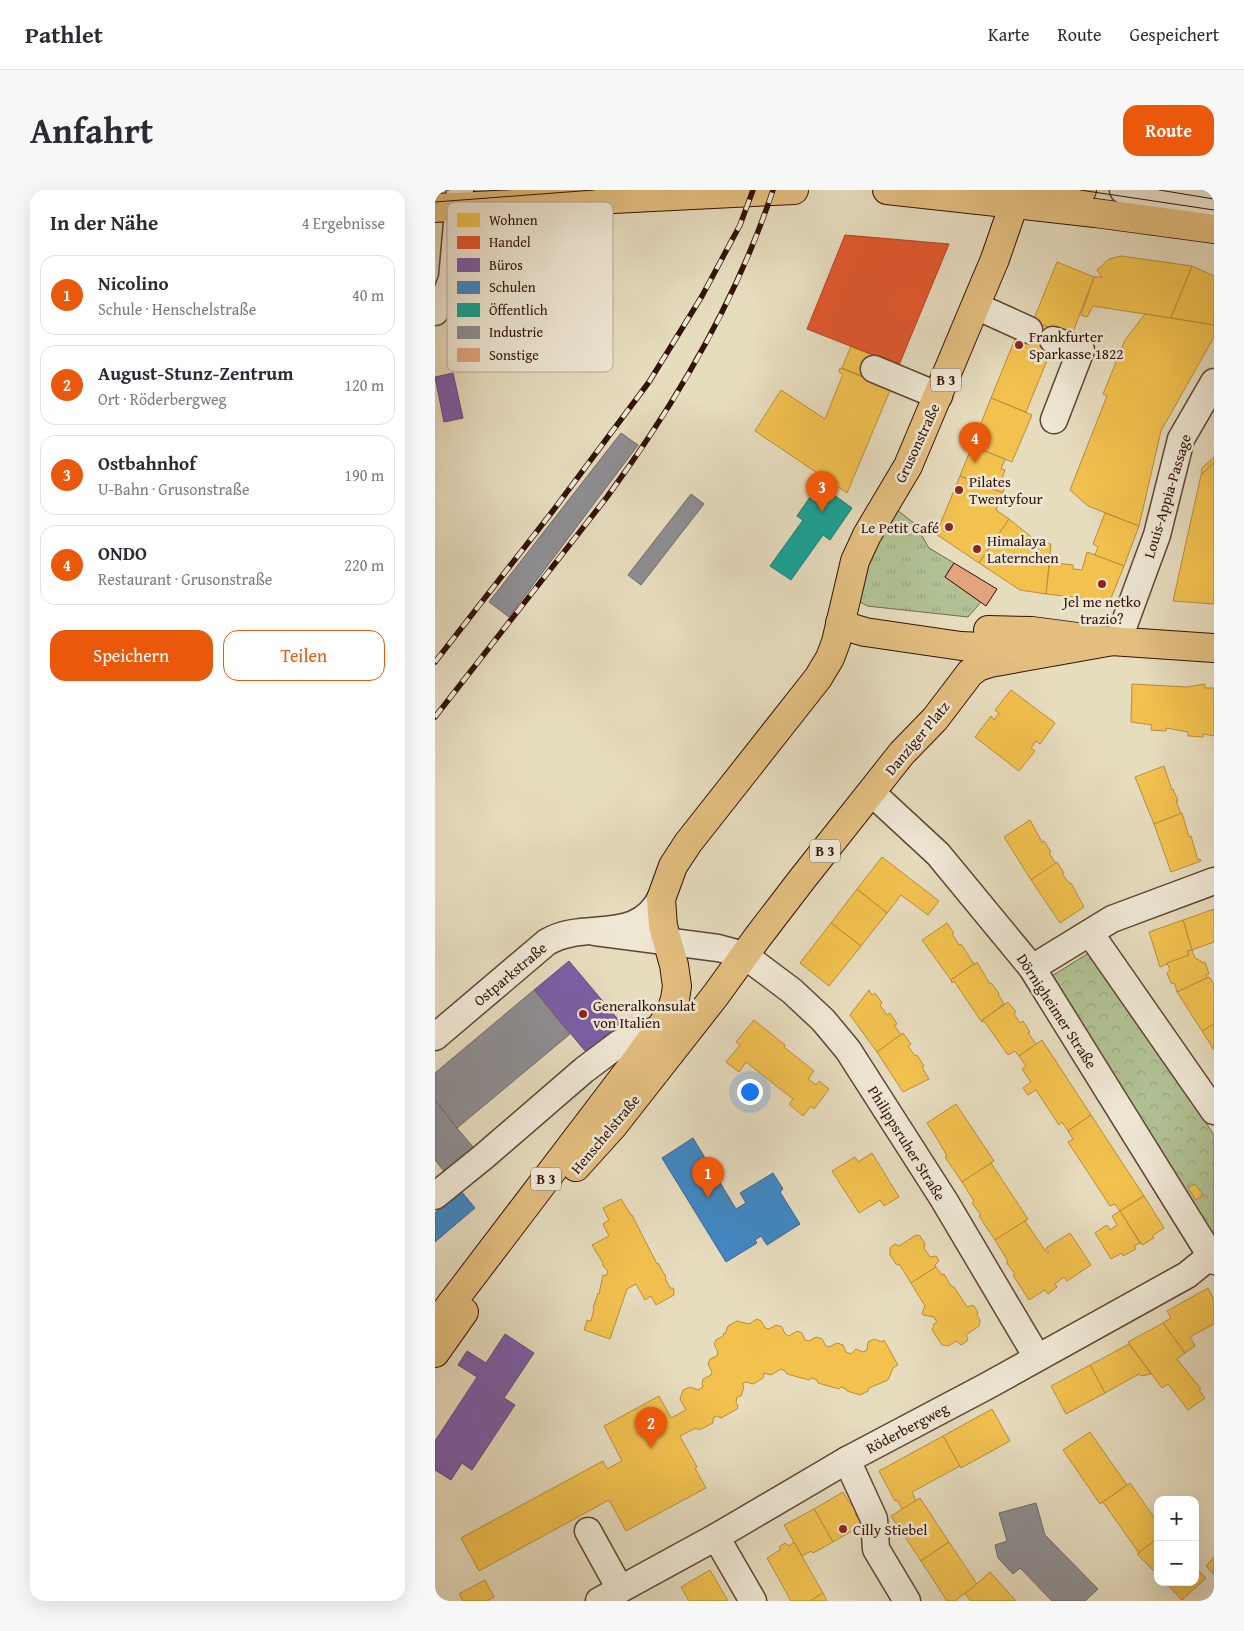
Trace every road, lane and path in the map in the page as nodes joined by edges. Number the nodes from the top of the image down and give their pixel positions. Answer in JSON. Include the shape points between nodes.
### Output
{"nodes":[{"id":1,"x":794,"y":190,"type":"edge"},
{"id":2,"x":887,"y":190,"type":"edge"},
{"id":3,"x":1082,"y":190,"type":"edge"},
{"id":4,"x":1123,"y":190,"type":"edge"},
{"id":5,"x":1018,"y":197,"type":"edge"},
{"id":6,"x":451,"y":201,"type":"edge"},
{"id":7,"x":1214,"y":204,"type":"edge"},
{"id":8,"x":1214,"y":229,"type":"edge"},
{"id":9,"x":447,"y":292,"type":"edge"},
{"id":10,"x":976,"y":306,"type":"junction"},
{"id":11,"x":435,"y":312,"type":"edge"},
{"id":12,"x":1029,"y":330,"type":"dead end"},
{"id":13,"x":1053,"y":340,"type":"dead end"},
{"id":14,"x":874,"y":369,"type":"dead end"},
{"id":15,"x":1214,"y":382,"type":"edge"},
{"id":16,"x":939,"y":396,"type":"junction"},
{"id":17,"x":1053,"y":420,"type":"dead end"},
{"id":18,"x":840,"y":623,"type":"junction"},
{"id":19,"x":1107,"y":640,"type":"junction"},
{"id":20,"x":1214,"y":648,"type":"edge"},
{"id":21,"x":872,"y":793,"type":"junction"},
{"id":22,"x":1214,"y":881,"type":"edge"},
{"id":23,"x":662,"y":896,"type":"junction"},
{"id":24,"x":595,"y":932,"type":"junction"},
{"id":25,"x":1090,"y":933,"type":"junction"},
{"id":26,"x":668,"y":942,"type":"junction"},
{"id":27,"x":750,"y":947,"type":"junction"},
{"id":28,"x":1032,"y":968,"type":"junction"},
{"id":29,"x":659,"y":1030,"type":"junction"},
{"id":30,"x":435,"y":1037,"type":"edge"},
{"id":31,"x":1214,"y":1111,"type":"edge"},
{"id":32,"x":435,"y":1196,"type":"edge"},
{"id":33,"x":1213,"y":1257,"type":"edge"},
{"id":34,"x":435,"y":1325,"type":"edge"},
{"id":35,"x":435,"y":1354,"type":"edge"},
{"id":36,"x":1037,"y":1357,"type":"junction"},
{"id":37,"x":847,"y":1460,"type":"junction"},
{"id":38,"x":588,"y":1531,"type":"dead end"},
{"id":39,"x":716,"y":1537,"type":"junction"},
{"id":40,"x":609,"y":1595,"type":"edge"},
{"id":41,"x":753,"y":1601,"type":"edge"},
{"id":42,"x":907,"y":1601,"type":"edge"}],
"edges":[{"from":1,"to":6,"type":"main road"},
{"from":2,"to":5,"type":"main road"},
{"from":3,"to":5,"type":"main road","via":[[1055,198]]},
{"from":4,"to":7,"type":"street"},
{"from":5,"to":8,"type":"main road","via":[[1095,213]]},
{"from":5,"to":10,"type":"main road","name":"Grusonstraße","number":"B 3"},
{"from":9,"to":11,"type":"street"},
{"from":10,"to":12,"type":"street"},
{"from":10,"to":16,"type":"main road","name":"Grusonstraße","number":"B 3"},
{"from":13,"to":17,"type":"street","via":[[1081,350]]},
{"from":14,"to":16,"type":"street"},
{"from":15,"to":19,"type":"street","name":"Louis-Appia-Passage","via":[[1181,439],[1157,535]]},
{"from":16,"to":18,"type":"main road","name":"Grusonstraße","number":"B 3","via":[[903,474],[859,553]]},
{"from":18,"to":19,"type":"main road","number":"B 3","via":[[887,619],[956,629],[1023,630]]},
{"from":18,"to":23,"type":"main road","number":"B 3","via":[[834,648],[820,674],[688,843],[673,866]]},
{"from":19,"to":20,"type":"main road","number":"B 3"},
{"from":19,"to":21,"type":"main road","name":"Danziger Platz","number":"B 3","via":[[978,667],[902,753]]},
{"from":21,"to":27,"type":"main road","name":"Danziger Platz","number":"B 3"},
{"from":21,"to":28,"type":"street","name":"Dörnigheimer Straße","via":[[938,854]]},
{"from":22,"to":25,"type":"street","via":[[1112,919]]},
{"from":23,"to":24,"type":"street","name":"Ostparkstraße","via":[[653,911],[636,924]]},
{"from":23,"to":26,"type":"main road","number":"B 3","via":[[662,920]]},
{"from":24,"to":26,"type":"street","name":"Ostparkstraße"},
{"from":24,"to":30,"type":"street","name":"Ostparkstraße","via":[[565,935],[547,942]]},
{"from":25,"to":28,"type":"street"},
{"from":25,"to":31,"type":"street"},
{"from":26,"to":27,"type":"street","via":[[717,948]]},
{"from":26,"to":29,"type":"main road","name":"Henschelstraße","number":"B 3","via":[[677,991],[670,1014]]},
{"from":27,"to":35,"type":"main road","name":"Henschelstraße","number":"B 3","via":[[613,1126],[587,1153],[495,1268]]},
{"from":27,"to":36,"type":"street","name":"Philippsruher Straße","via":[[823,1020],[848,1050],[944,1200]]},
{"from":28,"to":33,"type":"street","name":"Dörnigheimer Straße"},
{"from":29,"to":32,"type":"street","via":[[620,1043],[591,1064]]},
{"from":29,"to":34,"type":"main road","name":"Henschelstraße","number":"B 3"},
{"from":33,"to":36,"type":"street","name":"Röderbergweg","via":[[1187,1275]]},
{"from":36,"to":37,"type":"street","name":"Röderbergweg"},
{"from":37,"to":39,"type":"street","name":"Röderbergweg"},
{"from":37,"to":42,"type":"street","via":[[874,1519],[876,1549]]},
{"from":38,"to":40,"type":"street"},
{"from":39,"to":40,"type":"street","name":"Röderbergweg"},
{"from":39,"to":41,"type":"street"}]}
